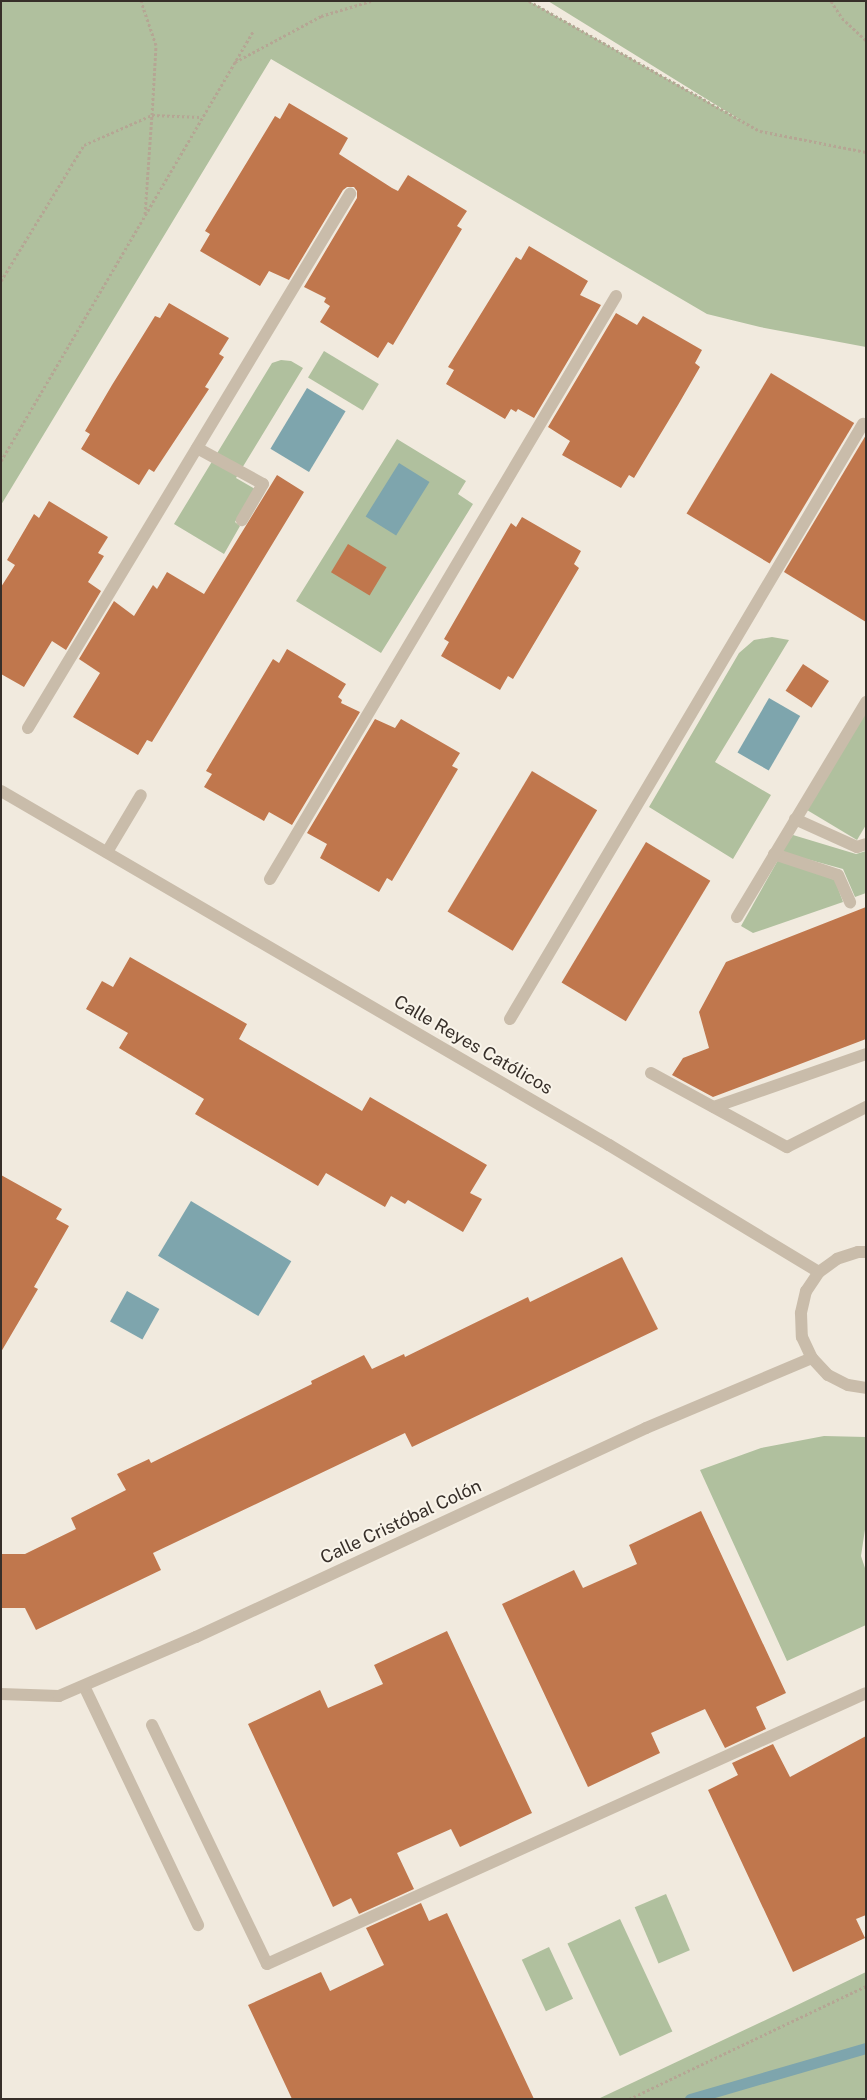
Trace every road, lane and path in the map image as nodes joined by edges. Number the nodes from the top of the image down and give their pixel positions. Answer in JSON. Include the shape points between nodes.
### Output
{"nodes":[{"id":1,"x":141,"y":1,"type":"edge"},
{"id":2,"x":371,"y":1,"type":"edge"},
{"id":3,"x":529,"y":1,"type":"edge"},
{"id":4,"x":831,"y":1,"type":"edge"},
{"id":5,"x":253,"y":32,"type":"dead end"},
{"id":6,"x":866,"y":40,"type":"edge"},
{"id":7,"x":235,"y":62,"type":"junction"},
{"id":8,"x":152,"y":115,"type":"junction"},
{"id":9,"x":200,"y":118,"type":"dead end"},
{"id":10,"x":866,"y":152,"type":"edge"},
{"id":11,"x":350,"y":194,"type":"dead end"},
{"id":12,"x":144,"y":214,"type":"junction"},
{"id":13,"x":1,"y":281,"type":"edge"},
{"id":14,"x":616,"y":296,"type":"dead end"},
{"id":15,"x":863,"y":424,"type":"dead end"},
{"id":16,"x":197,"y":448,"type":"junction"},
{"id":17,"x":1,"y":461,"type":"edge"},
{"id":18,"x":242,"y":520,"type":"dead end"},
{"id":19,"x":866,"y":702,"type":"edge"},
{"id":20,"x":28,"y":728,"type":"dead end"},
{"id":21,"x":1,"y":791,"type":"edge"},
{"id":22,"x":142,"y":795,"type":"dead end"},
{"id":23,"x":795,"y":819,"type":"junction"},
{"id":24,"x":866,"y":844,"type":"edge"},
{"id":25,"x":107,"y":852,"type":"junction"},
{"id":26,"x":774,"y":854,"type":"junction"},
{"id":27,"x":270,"y":879,"type":"dead end"},
{"id":28,"x":850,"y":902,"type":"dead end"},
{"id":29,"x":737,"y":917,"type":"dead end"},
{"id":30,"x":510,"y":1020,"type":"dead end"},
{"id":31,"x":866,"y":1054,"type":"edge"},
{"id":32,"x":651,"y":1073,"type":"dead end"},
{"id":33,"x":714,"y":1107,"type":"junction"},
{"id":34,"x":866,"y":1107,"type":"edge"},
{"id":35,"x":866,"y":1252,"type":"edge"},
{"id":36,"x":819,"y":1272,"type":"junction"},
{"id":37,"x":812,"y":1358,"type":"junction"},
{"id":38,"x":866,"y":1388,"type":"edge"},
{"id":39,"x":84,"y":1686,"type":"junction"},
{"id":40,"x":866,"y":1693,"type":"edge"},
{"id":41,"x":1,"y":1694,"type":"edge"},
{"id":42,"x":152,"y":1725,"type":"dead end"},
{"id":43,"x":198,"y":1925,"type":"dead end"},
{"id":44,"x":866,"y":1986,"type":"edge"},
{"id":45,"x":630,"y":2099,"type":"edge"}],
"edges":[{"from":1,"to":8,"type":"path","via":[[156,45]]},
{"from":2,"to":7,"type":"path","via":[[321,16]]},
{"from":3,"to":10,"type":"path","via":[[760,131]]},
{"from":4,"to":6,"type":"path","via":[[842,18]]},
{"from":5,"to":7,"type":"path"},
{"from":7,"to":12,"type":"path"},
{"from":8,"to":9,"type":"path"},
{"from":8,"to":12,"type":"path"},
{"from":8,"to":13,"type":"path","via":[[84,145]]},
{"from":11,"to":16,"type":"street"},
{"from":12,"to":17,"type":"path"},
{"from":14,"to":27,"type":"street"},
{"from":15,"to":30,"type":"street"},
{"from":16,"to":18,"type":"street","via":[[263,484]]},
{"from":16,"to":20,"type":"street"},
{"from":19,"to":23,"type":"street"},
{"from":21,"to":25,"type":"street","name":"Calle Reyes Católicos"},
{"from":22,"to":25,"type":"street"},
{"from":23,"to":24,"type":"street","via":[[857,847]]},
{"from":23,"to":26,"type":"street"},
{"from":25,"to":36,"type":"street","name":"Calle Reyes Católicos","via":[[609,1145]]},
{"from":26,"to":28,"type":"street","via":[[838,875]]},
{"from":26,"to":29,"type":"street"},
{"from":31,"to":33,"type":"street"},
{"from":32,"to":33,"type":"street"},
{"from":33,"to":34,"type":"street","via":[[786,1147]]},
{"from":35,"to":36,"type":"street","via":[[837,1259]]},
{"from":36,"to":37,"type":"street","via":[[806,1291],[800,1314],[802,1337]]},
{"from":37,"to":38,"type":"street","via":[[828,1375],[848,1385]]},
{"from":37,"to":39,"type":"street","name":"Calle Cristóbal Colón","via":[[646,1428]]},
{"from":39,"to":41,"type":"street","name":"Calle Cristóbal Colón","via":[[59,1696]]},
{"from":39,"to":43,"type":"street"},
{"from":40,"to":42,"type":"street","via":[[267,1964]]},
{"from":44,"to":45,"type":"path"}]}
